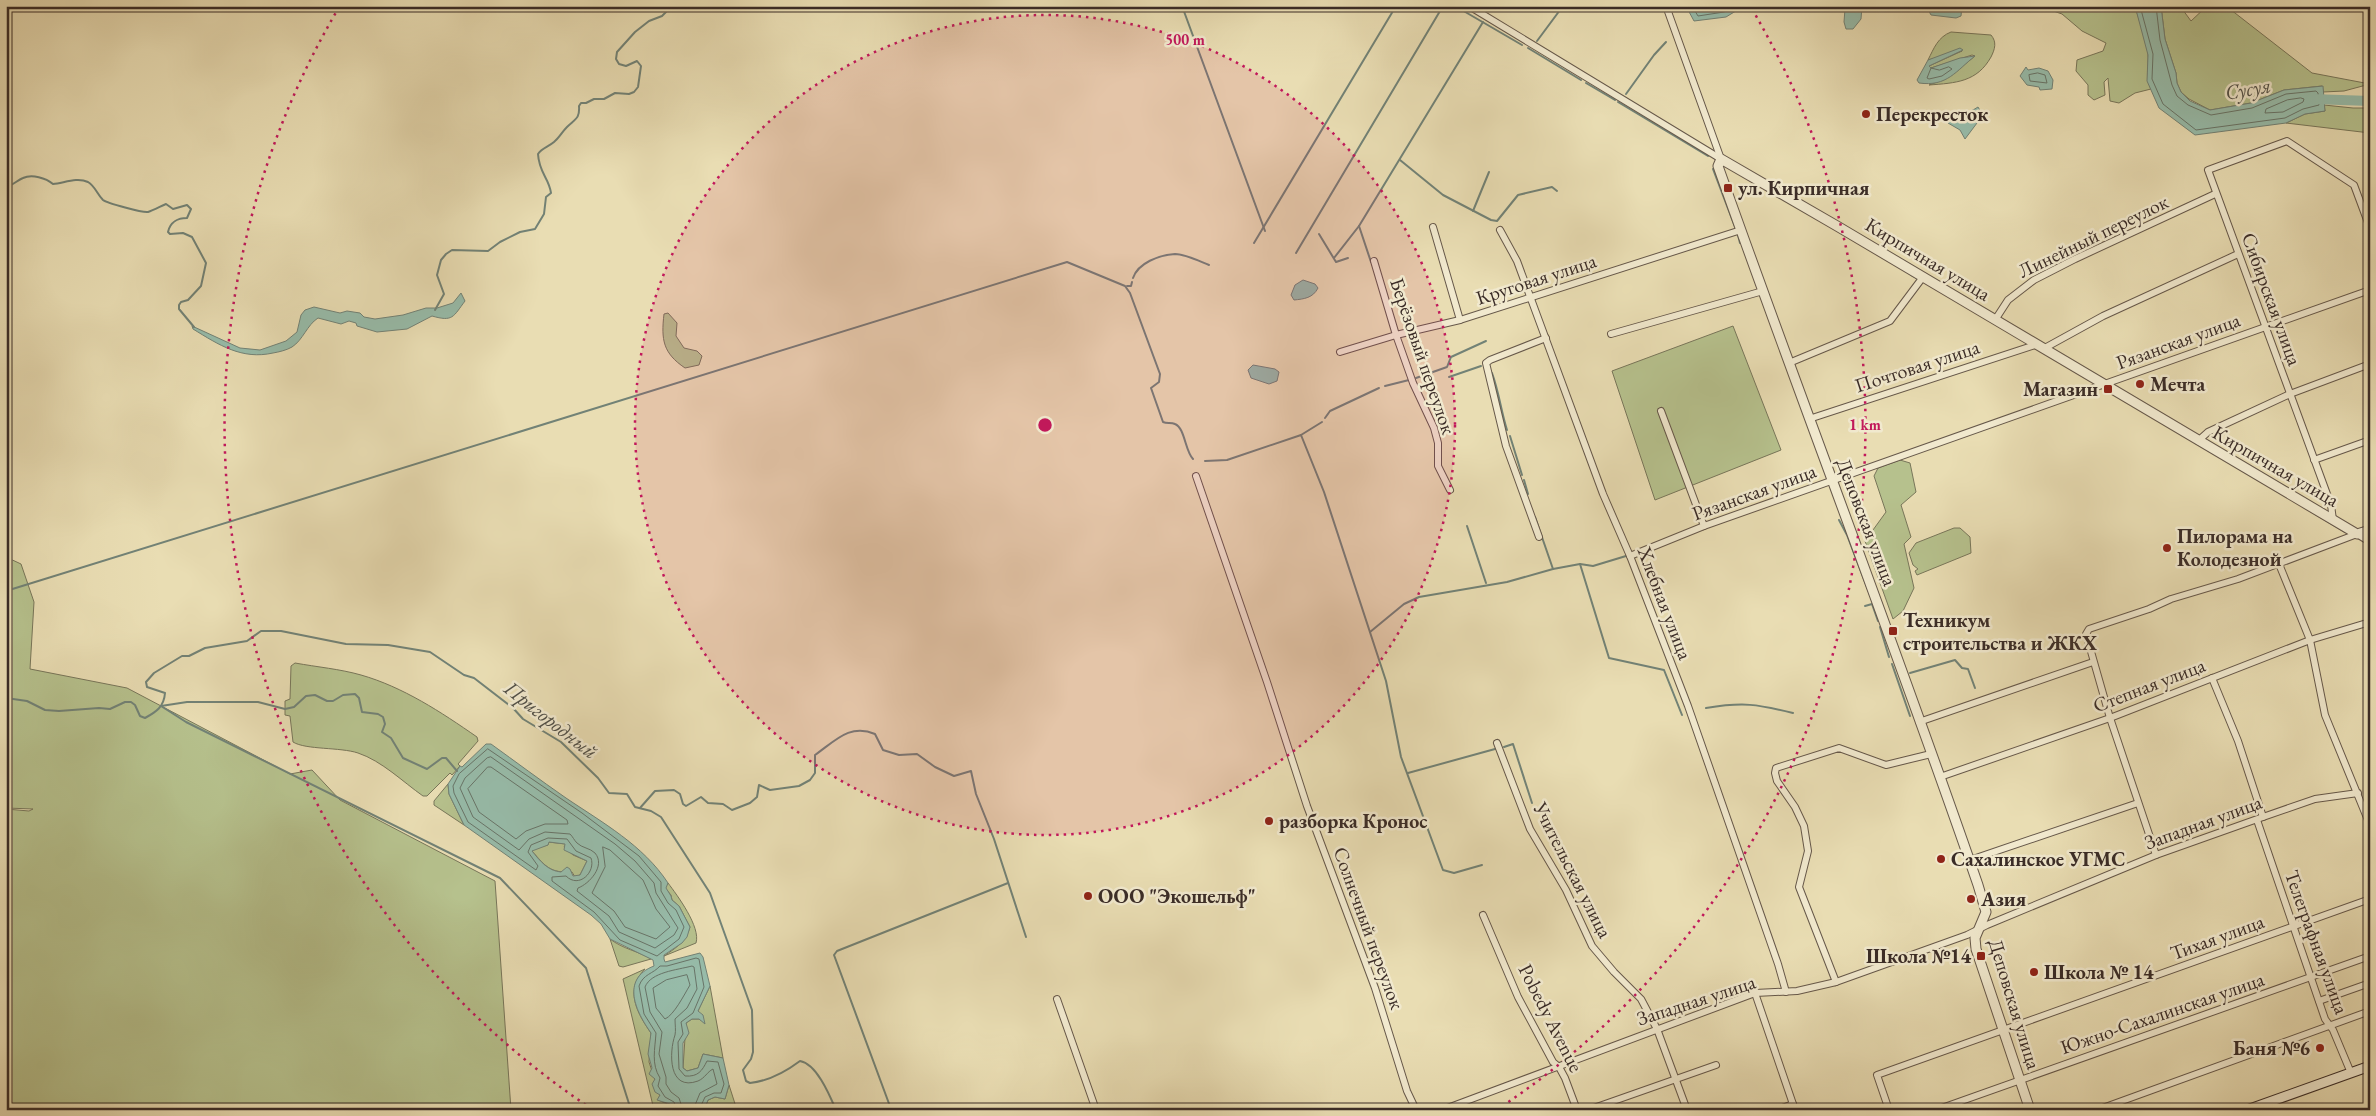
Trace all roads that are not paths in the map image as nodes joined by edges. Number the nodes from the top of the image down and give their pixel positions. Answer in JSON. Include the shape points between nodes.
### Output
{"nodes":[{"id":1,"x":1468,"y":6,"type":"edge"},
{"id":2,"x":1666,"y":6,"type":"edge"},
{"id":3,"x":1721,"y":159,"type":"junction"},
{"id":4,"x":2215,"y":194,"type":"junction"},
{"id":5,"x":1433,"y":227,"type":"dead end"},
{"id":6,"x":2370,"y":228,"type":"edge"},
{"id":7,"x":1500,"y":230,"type":"dead end"},
{"id":8,"x":1741,"y":230,"type":"junction"},
{"id":9,"x":2238,"y":254,"type":"junction"},
{"id":10,"x":1374,"y":261,"type":"dead end"},
{"id":11,"x":1923,"y":276,"type":"junction"},
{"id":12,"x":2370,"y":290,"type":"edge"},
{"id":13,"x":1762,"y":291,"type":"junction"},
{"id":14,"x":1531,"y":299,"type":"junction"},
{"id":15,"x":1460,"y":320,"type":"junction"},
{"id":16,"x":1995,"y":320,"type":"junction"},
{"id":17,"x":2265,"y":327,"type":"junction"},
{"id":18,"x":1611,"y":334,"type":"dead end"},
{"id":19,"x":1396,"y":335,"type":"junction"},
{"id":20,"x":1546,"y":338,"type":"junction"},
{"id":21,"x":2039,"y":347,"type":"junction"},
{"id":22,"x":1340,"y":352,"type":"dead end"},
{"id":23,"x":1789,"y":363,"type":"junction"},
{"id":24,"x":2370,"y":364,"type":"edge"},
{"id":25,"x":2103,"y":384,"type":"junction"},
{"id":26,"x":2290,"y":394,"type":"junction"},
{"id":27,"x":1661,"y":411,"type":"dead end"},
{"id":28,"x":1810,"y":418,"type":"junction"},
{"id":29,"x":2370,"y":440,"type":"edge"},
{"id":30,"x":2198,"y":441,"type":"junction"},
{"id":31,"x":2314,"y":460,"type":"junction"},
{"id":32,"x":1196,"y":476,"type":"dead end"},
{"id":33,"x":1832,"y":481,"type":"junction"},
{"id":34,"x":1450,"y":490,"type":"dead end"},
{"id":35,"x":2333,"y":520,"type":"junction"},
{"id":36,"x":1704,"y":526,"type":"junction"},
{"id":37,"x":2370,"y":530,"type":"edge"},
{"id":38,"x":2357,"y":534,"type":"junction"},
{"id":39,"x":1539,"y":537,"type":"dead end"},
{"id":40,"x":2370,"y":542,"type":"edge"},
{"id":41,"x":1630,"y":556,"type":"junction"},
{"id":42,"x":2279,"y":564,"type":"junction"},
{"id":43,"x":2370,"y":622,"type":"edge"},
{"id":44,"x":2310,"y":640,"type":"junction"},
{"id":45,"x":2093,"y":662,"type":"junction"},
{"id":46,"x":2212,"y":678,"type":"junction"},
{"id":47,"x":2110,"y":718,"type":"junction"},
{"id":48,"x":1919,"y":722,"type":"junction"},
{"id":49,"x":1497,"y":743,"type":"dead end"},
{"id":50,"x":1931,"y":754,"type":"junction"},
{"id":51,"x":1940,"y":777,"type":"junction"},
{"id":52,"x":2358,"y":793,"type":"junction"},
{"id":53,"x":2138,"y":803,"type":"junction"},
{"id":54,"x":2260,"y":818,"type":"junction"},
{"id":55,"x":2370,"y":825,"type":"edge"},
{"id":56,"x":2156,"y":855,"type":"junction"},
{"id":57,"x":1970,"y":860,"type":"junction"},
{"id":58,"x":2370,"y":899,"type":"edge"},
{"id":59,"x":1483,"y":915,"type":"dead end"},
{"id":60,"x":2294,"y":926,"type":"junction"},
{"id":61,"x":1978,"y":930,"type":"junction"},
{"id":62,"x":2370,"y":956,"type":"edge"},
{"id":63,"x":2311,"y":977,"type":"junction"},
{"id":64,"x":1836,"y":982,"type":"junction"},
{"id":65,"x":2370,"y":983,"type":"edge"},
{"id":66,"x":1786,"y":992,"type":"junction"},
{"id":67,"x":1755,"y":994,"type":"junction"},
{"id":68,"x":1057,"y":999,"type":"dead end"},
{"id":69,"x":2319,"y":1001,"type":"junction"},
{"id":70,"x":2370,"y":1011,"type":"edge"},
{"id":71,"x":2329,"y":1025,"type":"junction"},
{"id":72,"x":1657,"y":1029,"type":"junction"},
{"id":73,"x":2003,"y":1031,"type":"junction"},
{"id":74,"x":1716,"y":1065,"type":"dead end"},
{"id":75,"x":2370,"y":1066,"type":"edge"},
{"id":76,"x":1559,"y":1068,"type":"junction"},
{"id":77,"x":2351,"y":1073,"type":"junction"},
{"id":78,"x":1675,"y":1079,"type":"junction"},
{"id":79,"x":2020,"y":1081,"type":"junction"},
{"id":80,"x":1794,"y":1107,"type":"edge"},
{"id":81,"x":1096,"y":1110,"type":"edge"},
{"id":82,"x":1416,"y":1110,"type":"edge"},
{"id":83,"x":1442,"y":1110,"type":"edge"},
{"id":84,"x":1577,"y":1110,"type":"edge"},
{"id":85,"x":1588,"y":1110,"type":"edge"},
{"id":86,"x":1687,"y":1110,"type":"edge"},
{"id":87,"x":1777,"y":1110,"type":"edge"},
{"id":88,"x":1889,"y":1110,"type":"edge"},
{"id":89,"x":1936,"y":1110,"type":"edge"},
{"id":90,"x":2030,"y":1110,"type":"edge"},
{"id":91,"x":2097,"y":1110,"type":"edge"},
{"id":92,"x":2247,"y":1110,"type":"edge"}],
"edges":[{"from":1,"to":3,"type":"street","name":"Кирпичная улица"},
{"from":2,"to":3,"type":"street","name":"Деповская улица"},
{"from":3,"to":8,"type":"street","name":"Деповская улица","via":[[1718,166]]},
{"from":3,"to":11,"type":"street","name":"Кирпичная улица"},
{"from":4,"to":6,"type":"street","name":"Сибирская улица","via":[[2208,170],[2287,141],[2354,186]]},
{"from":4,"to":9,"type":"street","name":"Сибирская улица"},
{"from":4,"to":16,"type":"street","name":"Линейный переулок","via":[[2034,280],[2008,300]]},
{"from":5,"to":15,"type":"street"},
{"from":7,"to":14,"type":"street","name":"Хлебная улица","via":[[1517,261]]},
{"from":8,"to":13,"type":"street","name":"Деповская улица"},
{"from":8,"to":14,"type":"street","name":"Круговая улица"},
{"from":9,"to":17,"type":"street","name":"Сибирская улица"},
{"from":9,"to":21,"type":"street","name":"Почтовая улица"},
{"from":10,"to":19,"type":"street","name":"Берёзовый переулок"},
{"from":11,"to":16,"type":"street","name":"Кирпичная улица"},
{"from":11,"to":23,"type":"street","via":[[1890,321]]},
{"from":12,"to":17,"type":"street","name":"Рязанская улица"},
{"from":13,"to":18,"type":"street"},
{"from":13,"to":23,"type":"street","name":"Деповская улица"},
{"from":14,"to":15,"type":"street","name":"Круговая улица"},
{"from":14,"to":20,"type":"street","name":"Хлебная улица"},
{"from":15,"to":19,"type":"street","name":"Круговая улица"},
{"from":16,"to":21,"type":"street","name":"Кирпичная улица"},
{"from":17,"to":25,"type":"street","name":"Рязанская улица"},
{"from":17,"to":26,"type":"street","name":"Сибирская улица"},
{"from":19,"to":22,"type":"street","name":"Круговая улица"},
{"from":19,"to":34,"type":"street","name":"Берёзовый переулок","via":[[1434,428],[1438,466]]},
{"from":20,"to":39,"type":"street","via":[[1486,363],[1506,446]]},
{"from":20,"to":41,"type":"street","name":"Хлебная улица","via":[[1603,494]]},
{"from":21,"to":25,"type":"street","name":"Кирпичная улица"},
{"from":21,"to":28,"type":"street","name":"Почтовая улица"},
{"from":23,"to":28,"type":"street","name":"Деповская улица"},
{"from":24,"to":26,"type":"street"},
{"from":25,"to":30,"type":"street","name":"Кирпичная улица"},
{"from":25,"to":33,"type":"street","name":"Рязанская улица"},
{"from":26,"to":30,"type":"street","via":[[2208,432]]},
{"from":26,"to":31,"type":"street","name":"Сибирская улица"},
{"from":27,"to":36,"type":"street"},
{"from":28,"to":33,"type":"street","name":"Деповская улица"},
{"from":29,"to":31,"type":"street"},
{"from":30,"to":35,"type":"street","name":"Кирпичная улица"},
{"from":31,"to":35,"type":"street","name":"Сибирская улица","via":[[2331,505]]},
{"from":32,"to":82,"type":"street","name":"Солнечный переулок","via":[[1307,806],[1375,988],[1406,1091]]},
{"from":33,"to":36,"type":"street","name":"Рязанская улица"},
{"from":33,"to":48,"type":"street","name":"Деповская улица"},
{"from":35,"to":38,"type":"street","name":"Кирпичная улица"},
{"from":36,"to":41,"type":"street","name":"Рязанская улица"},
{"from":37,"to":38,"type":"street"},
{"from":38,"to":40,"type":"street","name":"Кирпичная улица"},
{"from":38,"to":42,"type":"street"},
{"from":41,"to":66,"type":"street","name":"Хлебная улица","via":[[1688,706]]},
{"from":42,"to":44,"type":"street"},
{"from":42,"to":45,"type":"street","via":[[2089,629],[2086,634]]},
{"from":43,"to":44,"type":"street","name":"Степная улица"},
{"from":44,"to":46,"type":"street","name":"Степная улица"},
{"from":44,"to":52,"type":"street","via":[[2325,715]]},
{"from":45,"to":47,"type":"street"},
{"from":45,"to":48,"type":"street"},
{"from":46,"to":47,"type":"street","name":"Степная улица"},
{"from":46,"to":54,"type":"street","name":"Телеграфная улица","via":[[2238,741]]},
{"from":47,"to":51,"type":"street","name":"Степная улица"},
{"from":47,"to":53,"type":"street"},
{"from":48,"to":50,"type":"street","name":"Деповская улица"},
{"from":49,"to":72,"type":"street","name":"Учительская улица","via":[[1530,829],[1566,890],[1592,946],[1641,998]]},
{"from":50,"to":51,"type":"street","name":"Деповская улица"},
{"from":50,"to":64,"type":"street","via":[[1886,766],[1839,748],[1776,768],[1777,781],[1795,807],[1806,834],[1808,851],[1800,888]]},
{"from":51,"to":57,"type":"street","name":"Деповская улица"},
{"from":52,"to":54,"type":"street","name":"Западная улица","via":[[2315,799]]},
{"from":52,"to":55,"type":"street"},
{"from":53,"to":56,"type":"street"},
{"from":53,"to":57,"type":"street"},
{"from":54,"to":56,"type":"street","name":"Западная улица"},
{"from":54,"to":60,"type":"street","name":"Телеграфная улица"},
{"from":56,"to":61,"type":"street","name":"Западная улица"},
{"from":57,"to":61,"type":"street","name":"Деповская улица","via":[[1985,906]]},
{"from":58,"to":60,"type":"street","name":"Тихая улица"},
{"from":59,"to":76,"type":"street","name":"Pobedy Avenue","via":[[1518,997]]},
{"from":60,"to":63,"type":"street","name":"Телеграфная улица"},
{"from":60,"to":73,"type":"street","name":"Тихая улица"},
{"from":61,"to":64,"type":"street","name":"Западная улица"},
{"from":61,"to":73,"type":"street","name":"Деповская улица","via":[[1976,949]]},
{"from":62,"to":63,"type":"street","name":"Южно-Сахалинская улица"},
{"from":63,"to":69,"type":"street","name":"Телеграфная улица"},
{"from":63,"to":79,"type":"street","name":"Южно-Сахалинская улица"},
{"from":64,"to":66,"type":"street","name":"Западная улица"},
{"from":65,"to":69,"type":"street"},
{"from":66,"to":67,"type":"street","name":"Западная улица"},
{"from":67,"to":72,"type":"street","name":"Западная улица"},
{"from":67,"to":80,"type":"street"},
{"from":68,"to":81,"type":"street"},
{"from":69,"to":71,"type":"street","name":"Телеграфная улица"},
{"from":70,"to":71,"type":"street"},
{"from":71,"to":77,"type":"street","name":"Телеграфная улица"},
{"from":71,"to":91,"type":"street"},
{"from":72,"to":76,"type":"street","name":"Западная улица"},
{"from":72,"to":78,"type":"street","name":"Учительская улица"},
{"from":73,"to":79,"type":"street","name":"Деповская улица"},
{"from":73,"to":88,"type":"street","name":"Тихая улица","via":[[1877,1075]]},
{"from":74,"to":78,"type":"street"},
{"from":75,"to":77,"type":"street"},
{"from":76,"to":83,"type":"street","name":"Западная улица"},
{"from":76,"to":84,"type":"street","name":"Pobedy Avenue"},
{"from":77,"to":92,"type":"street"},
{"from":78,"to":85,"type":"street"},
{"from":78,"to":86,"type":"street","name":"Учительская улица"},
{"from":79,"to":89,"type":"street","name":"Южно-Сахалинская улица"},
{"from":79,"to":90,"type":"street","name":"Деповская улица"},
{"from":80,"to":87,"type":"street"}]}
